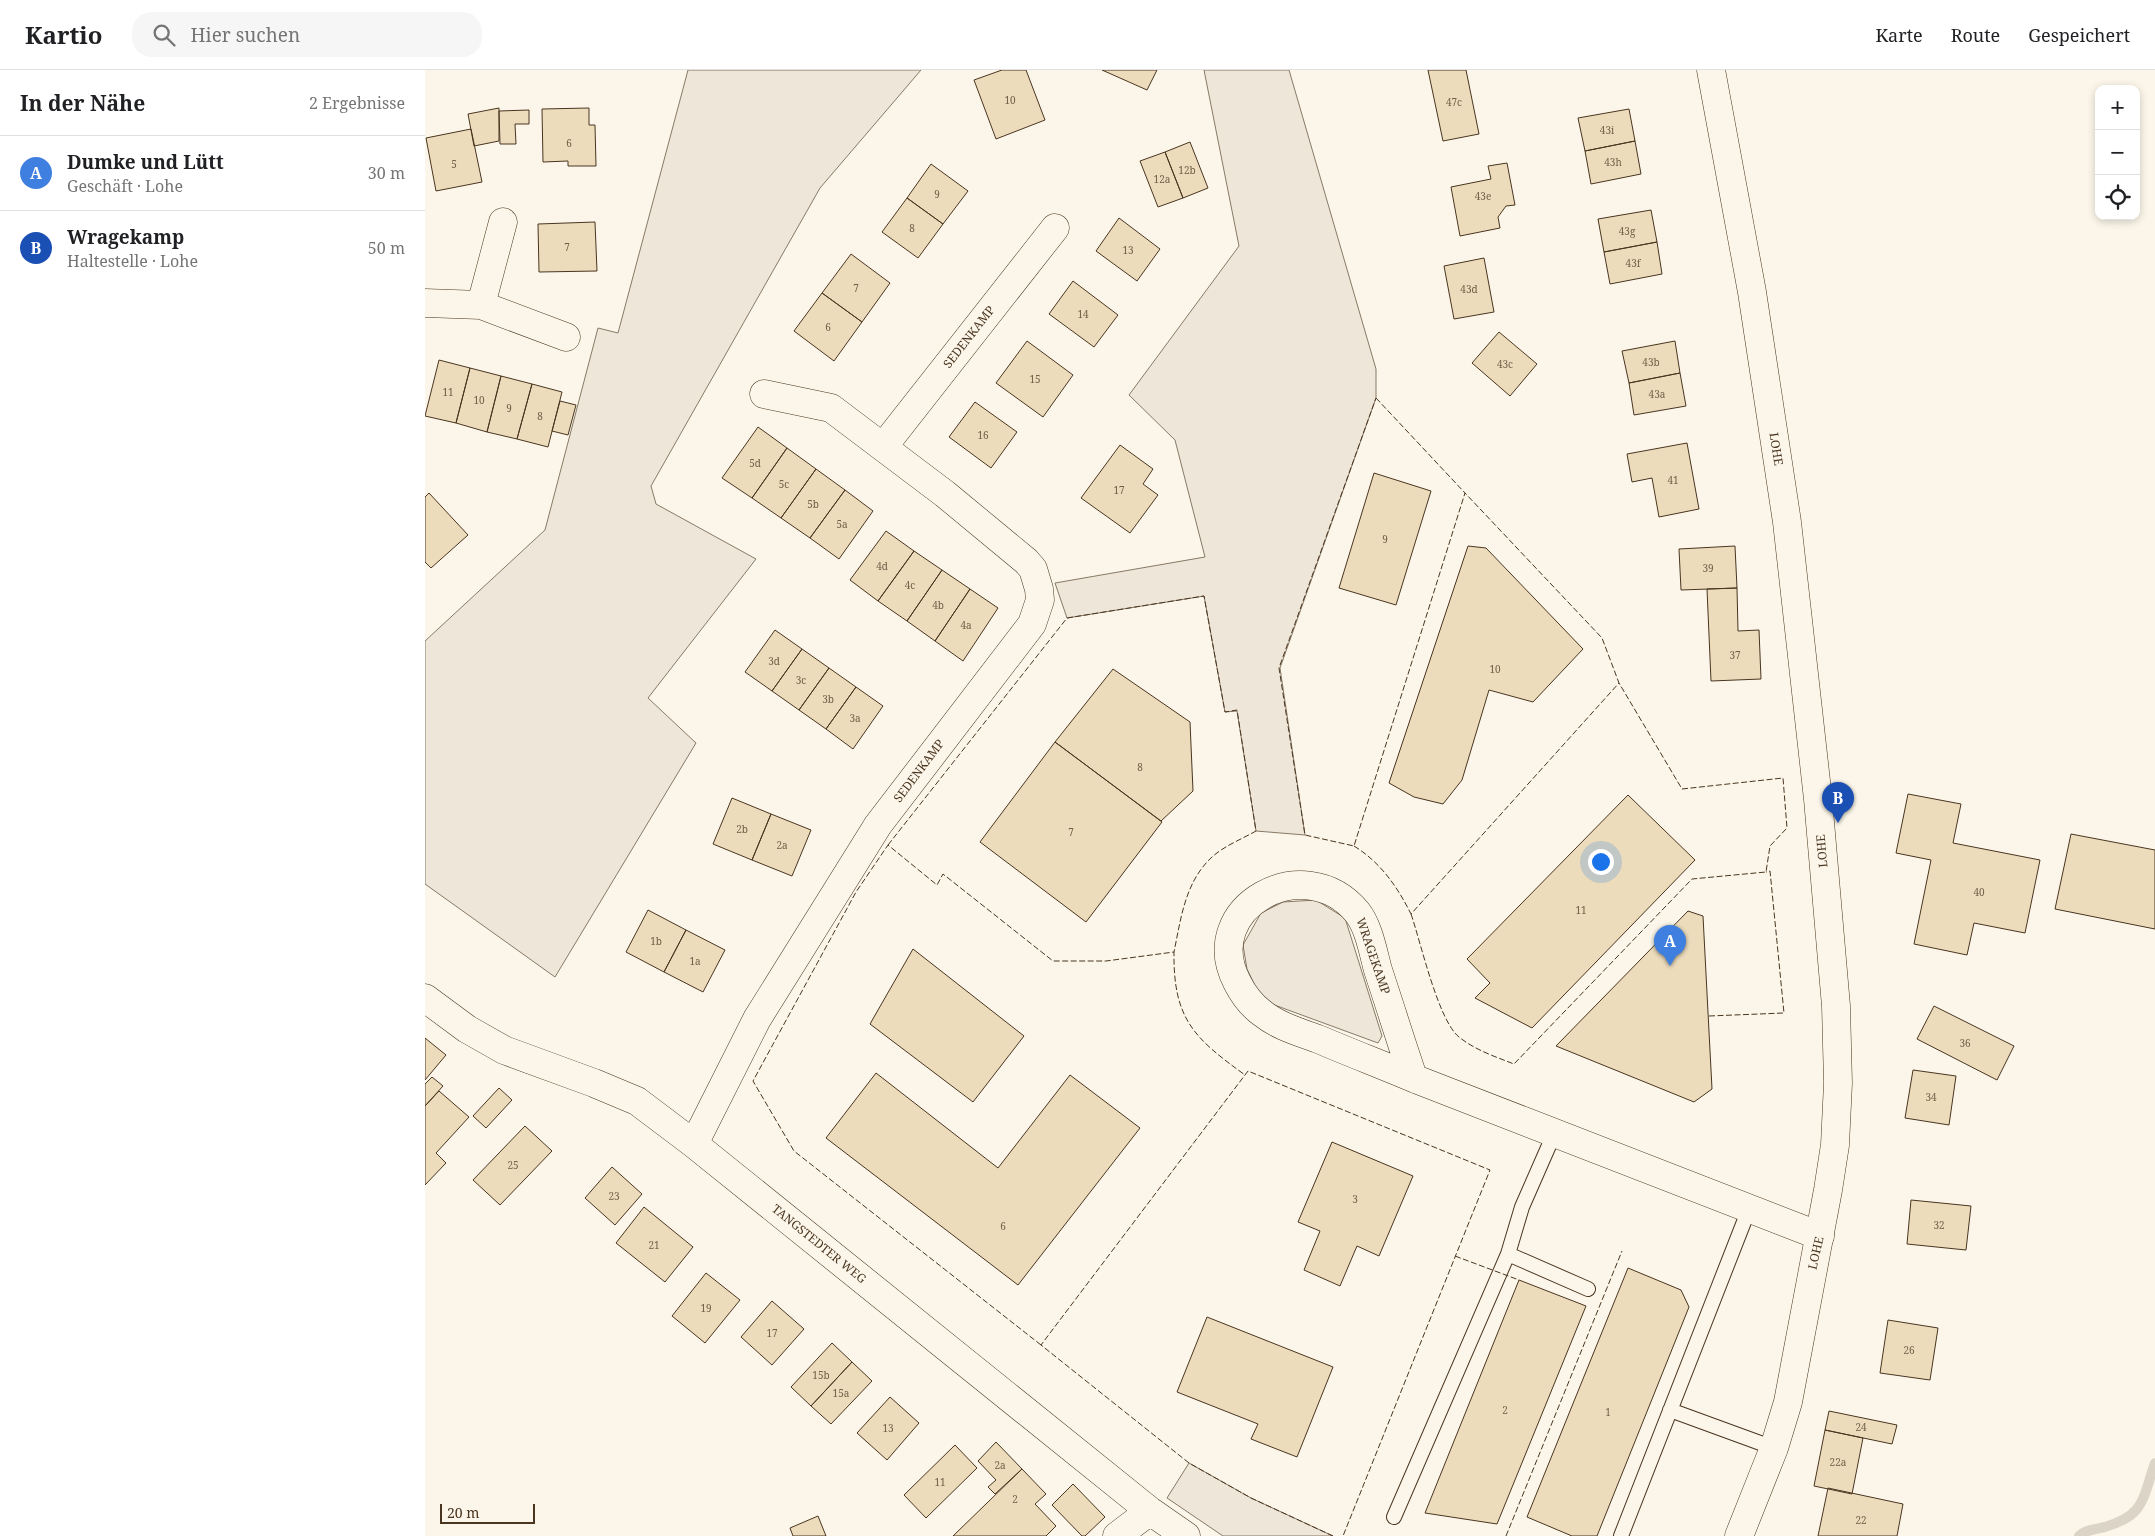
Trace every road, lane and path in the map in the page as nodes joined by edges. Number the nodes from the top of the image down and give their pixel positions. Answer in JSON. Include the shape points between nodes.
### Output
{"nodes":[{"id":1,"x":1711,"y":70,"type":"edge"},
{"id":2,"x":503,"y":222,"type":"dead end"},
{"id":3,"x":1055,"y":228,"type":"dead end"},
{"id":4,"x":425,"y":304,"type":"edge"},
{"id":5,"x":481,"y":305,"type":"junction"},
{"id":6,"x":566,"y":337,"type":"dead end"},
{"id":7,"x":764,"y":394,"type":"dead end"},
{"id":8,"x":883,"y":447,"type":"junction"},
{"id":9,"x":425,"y":998,"type":"edge"},
{"id":10,"x":1413,"y":1077,"type":"junction"},
{"id":11,"x":1554,"y":1134,"type":"junction"},
{"id":12,"x":694,"y":1144,"type":"junction"},
{"id":13,"x":1749,"y":1209,"type":"junction"},
{"id":14,"x":1820,"y":1236,"type":"junction"},
{"id":15,"x":1508,"y":1254,"type":"junction"},
{"id":16,"x":1588,"y":1290,"type":"dead end"},
{"id":17,"x":1670,"y":1410,"type":"junction"},
{"id":18,"x":1774,"y":1448,"type":"junction"},
{"id":19,"x":1150,"y":1511,"type":"junction"},
{"id":20,"x":1394,"y":1517,"type":"dead end"},
{"id":21,"x":1117,"y":1536,"type":"edge"},
{"id":22,"x":1186,"y":1536,"type":"edge"},
{"id":23,"x":1621,"y":1536,"type":"edge"},
{"id":24,"x":1739,"y":1536,"type":"edge"}],
"edges":[{"from":1,"to":14,"type":"street","name":"LOHE","via":[[1752,292],[1786,512],[1818,799],[1836,1006],[1838,1083],[1835,1145]]},
{"from":2,"to":5,"type":"street"},
{"from":3,"to":8,"type":"street","name":"SEDENKAMP"},
{"from":4,"to":5,"type":"street"},
{"from":5,"to":6,"type":"street"},
{"from":7,"to":8,"type":"street","name":"SEDENKAMP","via":[[831,408]]},
{"from":8,"to":12,"type":"street","name":"SEDENKAMP","via":[[945,494],[1033,569],[1039,589],[1037,612],[1032,624],[878,825],[757,1019]]},
{"from":9,"to":12,"type":"street","name":"TANGSTEDTER WEG","via":[[467,1029],[504,1050],[637,1101]]},
{"from":10,"to":10,"type":"street","name":"WRAGEKAMP","via":[[1276,1023],[1254,1006],[1239,986],[1229,962],[1229,939],[1242,912],[1267,893],[1293,884],[1321,888],[1349,904],[1358,914],[1371,944]]},
{"from":10,"to":11,"type":"street","name":"WRAGEKAMP"},
{"from":11,"to":13,"type":"street","name":"WRAGEKAMP"},
{"from":11,"to":15,"type":"lane","via":[[1522,1207]]},
{"from":12,"to":19,"type":"street","name":"TANGSTEDTER WEG"},
{"from":13,"to":14,"type":"street","name":"WRAGEKAMP"},
{"from":13,"to":17,"type":"lane"},
{"from":14,"to":18,"type":"street","name":"LOHE","via":[[1787,1402]]},
{"from":15,"to":16,"type":"lane"},
{"from":15,"to":20,"type":"lane"},
{"from":17,"to":18,"type":"lane"},
{"from":17,"to":23,"type":"lane"},
{"from":18,"to":24,"type":"street","name":"LOHE"},
{"from":19,"to":21,"type":"street"},
{"from":19,"to":22,"type":"street","name":"TANGSTEDTER WEG"}]}
